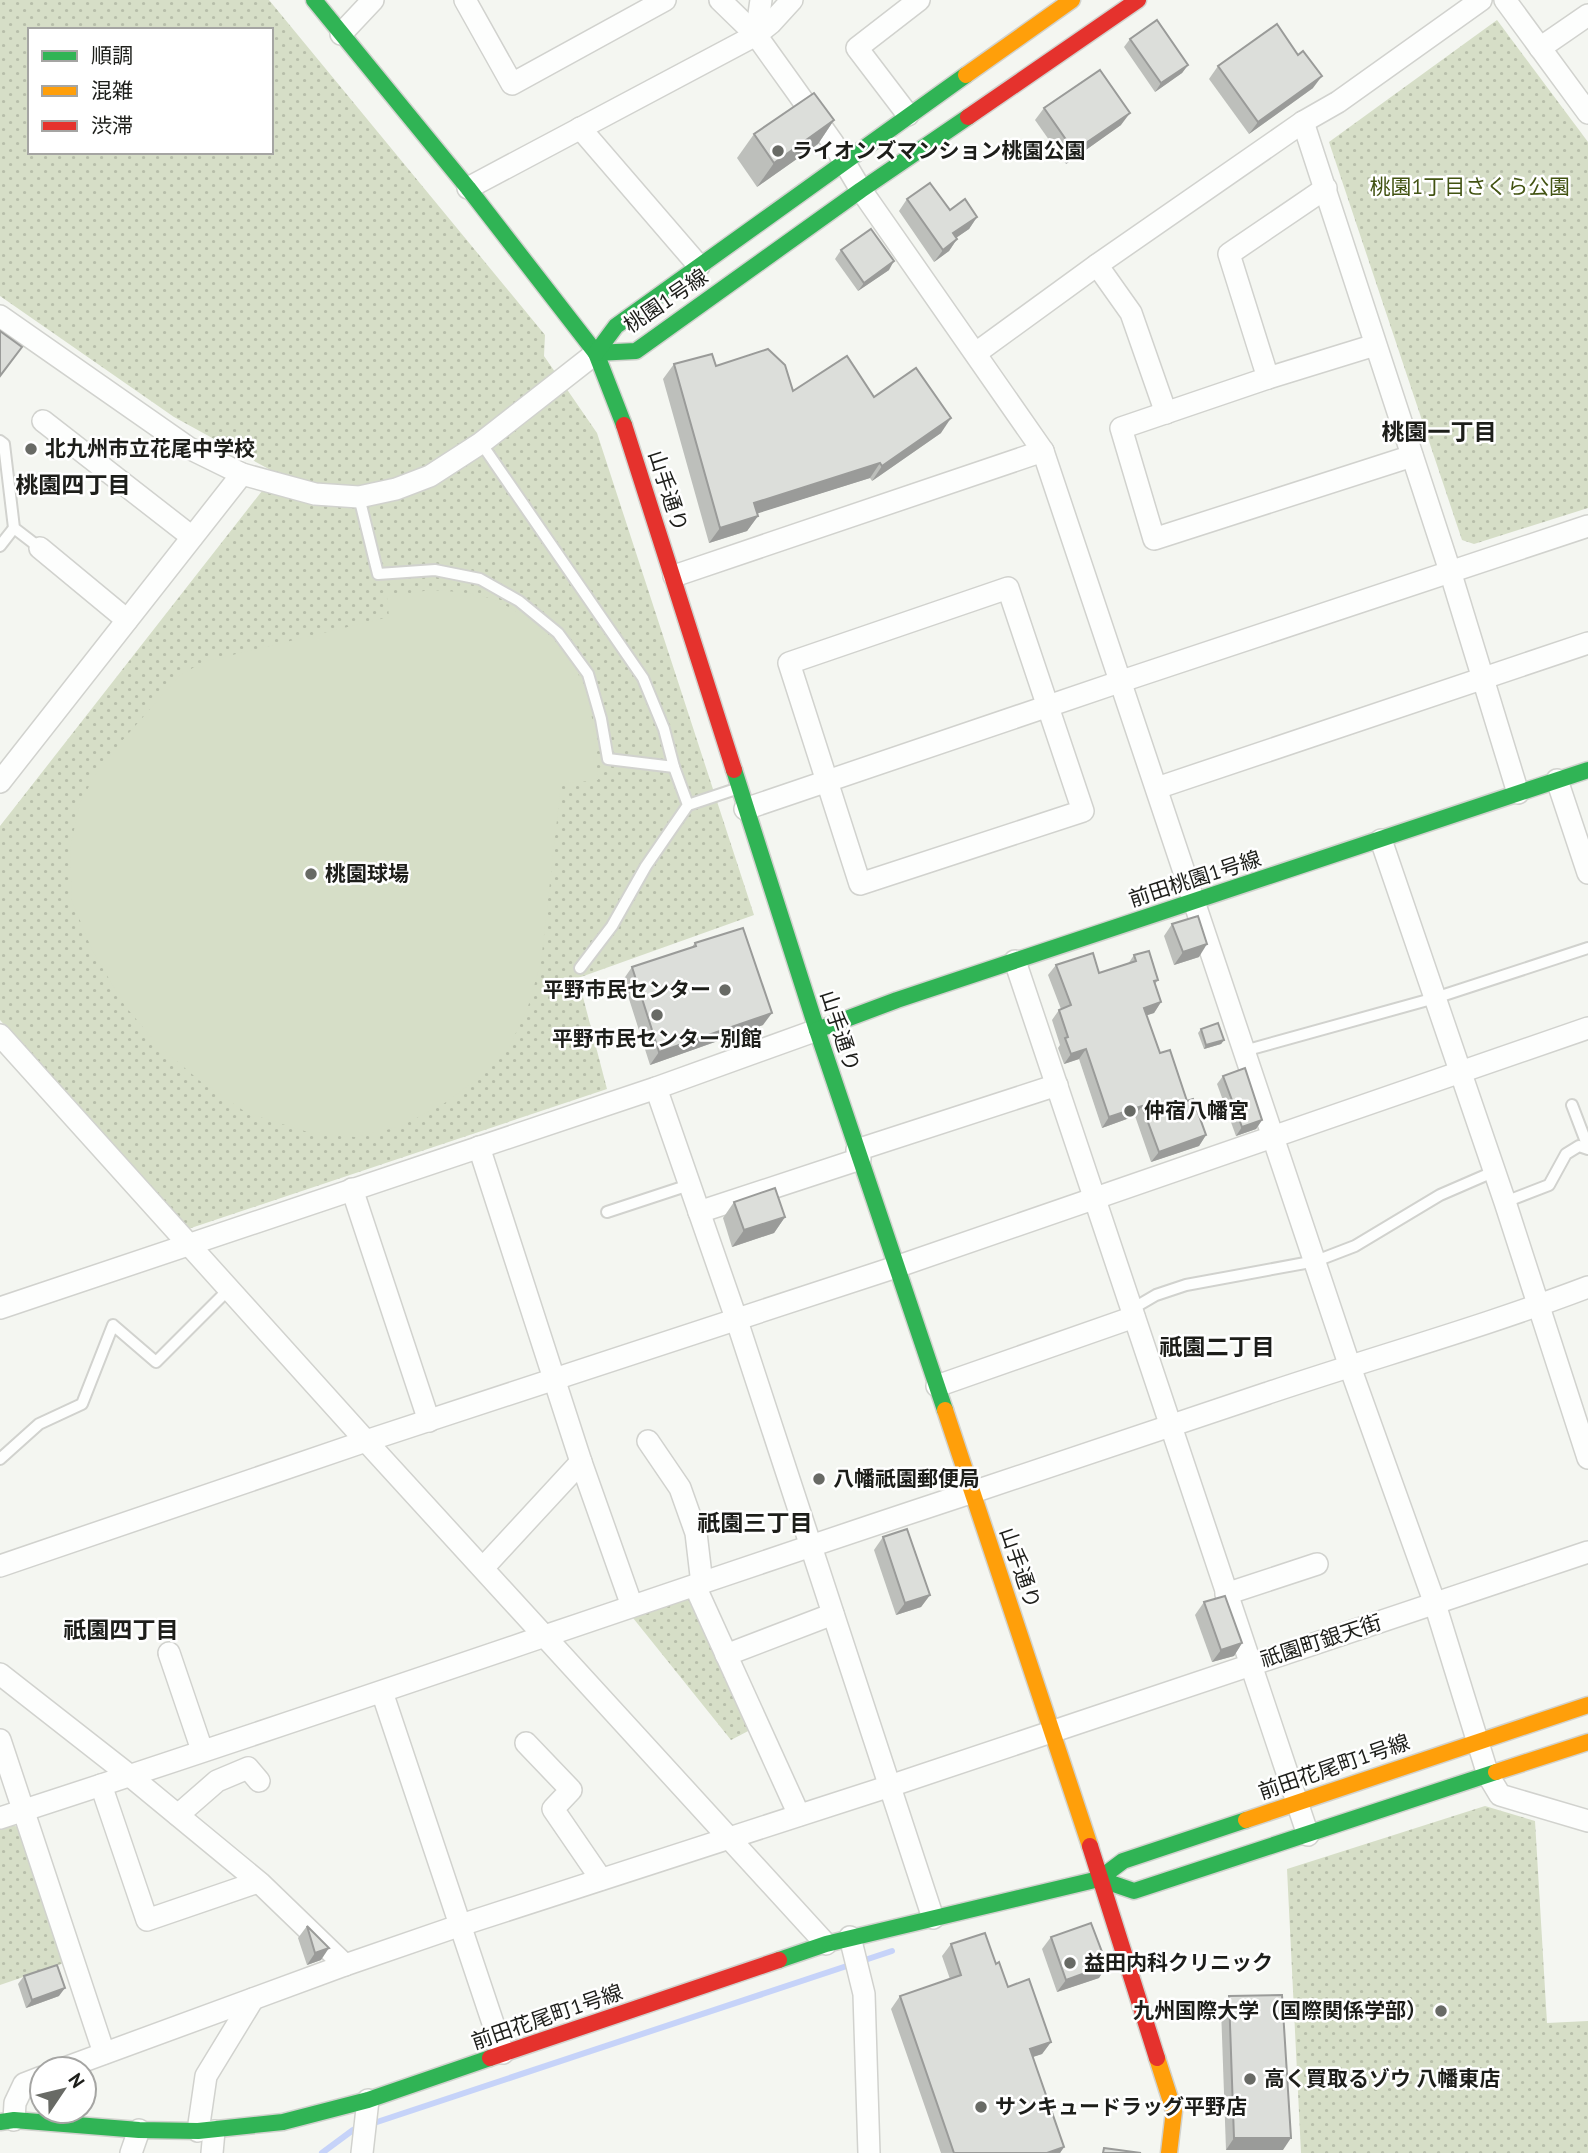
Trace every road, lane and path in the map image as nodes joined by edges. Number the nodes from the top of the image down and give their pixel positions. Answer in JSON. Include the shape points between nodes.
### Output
{"nodes":[{"id":1,"x":314,"y":0,"type":"edge"},
{"id":2,"x":373,"y":0,"type":"edge"},
{"id":3,"x":465,"y":0,"type":"edge"},
{"id":4,"x":665,"y":0,"type":"edge"},
{"id":5,"x":720,"y":0,"type":"edge"},
{"id":6,"x":761,"y":0,"type":"edge"},
{"id":7,"x":792,"y":0,"type":"edge"},
{"id":8,"x":919,"y":0,"type":"edge"},
{"id":9,"x":1138,"y":0,"type":"edge"},
{"id":10,"x":1481,"y":0,"type":"edge"},
{"id":11,"x":1505,"y":0,"type":"edge"},
{"id":12,"x":1069,"y":1,"type":"edge"},
{"id":13,"x":1588,"y":15,"type":"edge"},
{"id":14,"x":1091,"y":33,"type":"junction"},
{"id":15,"x":341,"y":34,"type":"junction"},
{"id":16,"x":756,"y":35,"type":"junction"},
{"id":17,"x":1540,"y":48,"type":"junction"},
{"id":18,"x":1588,"y":113,"type":"edge"},
{"id":19,"x":908,"y":115,"type":"junction"},
{"id":20,"x":1303,"y":122,"type":"junction"},
{"id":21,"x":580,"y":128,"type":"junction"},
{"id":22,"x":844,"y":161,"type":"junction"},
{"id":23,"x":468,"y":188,"type":"junction"},
{"id":24,"x":1326,"y":188,"type":"junction"},
{"id":25,"x":861,"y":190,"type":"junction"},
{"id":26,"x":1097,"y":264,"type":"junction"},
{"id":27,"x":699,"y":266,"type":"junction"},
{"id":28,"x":0,"y":316,"type":"edge"},
{"id":29,"x":1376,"y":345,"type":"junction"},
{"id":30,"x":596,"y":353,"type":"junction"},
{"id":31,"x":976,"y":353,"type":"junction"},
{"id":32,"x":1268,"y":378,"type":"junction"},
{"id":33,"x":1166,"y":413,"type":"junction"},
{"id":34,"x":43,"y":421,"type":"dead end"},
{"id":35,"x":0,"y":441,"type":"edge"},
{"id":36,"x":481,"y":443,"type":"junction"},
{"id":37,"x":1043,"y":451,"type":"junction"},
{"id":38,"x":1412,"y":456,"type":"junction"},
{"id":39,"x":242,"y":474,"type":"junction"},
{"id":40,"x":359,"y":497,"type":"junction"},
{"id":41,"x":1588,"y":526,"type":"edge"},
{"id":42,"x":15,"y":528,"type":"junction"},
{"id":43,"x":192,"y":537,"type":"junction"},
{"id":44,"x":0,"y":546,"type":"edge"},
{"id":45,"x":40,"y":548,"type":"joint"},
{"id":46,"x":1450,"y":571,"type":"junction"},
{"id":47,"x":674,"y":576,"type":"junction"},
{"id":48,"x":127,"y":620,"type":"junction"},
{"id":49,"x":1588,"y":643,"type":"edge"},
{"id":50,"x":1482,"y":677,"type":"junction"},
{"id":51,"x":1119,"y":682,"type":"junction"},
{"id":52,"x":1048,"y":707,"type":"junction"},
{"id":53,"x":674,"y":767,"type":"junction"},
{"id":54,"x":1588,"y":770,"type":"edge"},
{"id":55,"x":1557,"y":780,"type":"junction"},
{"id":56,"x":827,"y":781,"type":"junction"},
{"id":57,"x":0,"y":782,"type":"edge"},
{"id":58,"x":739,"y":788,"type":"junction"},
{"id":59,"x":1157,"y":788,"type":"junction"},
{"id":60,"x":1518,"y":793,"type":"junction"},
{"id":61,"x":688,"y":805,"type":"junction"},
{"id":62,"x":746,"y":810,"type":"junction"},
{"id":63,"x":1381,"y":839,"type":"junction"},
{"id":64,"x":1588,"y":873,"type":"edge"},
{"id":65,"x":1193,"y":902,"type":"junction"},
{"id":66,"x":1588,"y":947,"type":"edge"},
{"id":67,"x":1015,"y":961,"type":"junction"},
{"id":68,"x":580,"y":968,"type":"dead end"},
{"id":69,"x":1436,"y":998,"type":"junction"},
{"id":70,"x":1588,"y":1028,"type":"edge"},
{"id":71,"x":817,"y":1030,"type":"junction"},
{"id":72,"x":0,"y":1035,"type":"edge"},
{"id":73,"x":1244,"y":1051,"type":"junction"},
{"id":74,"x":1459,"y":1074,"type":"junction"},
{"id":75,"x":1057,"y":1084,"type":"junction"},
{"id":76,"x":656,"y":1088,"type":"junction"},
{"id":77,"x":1572,"y":1105,"type":"dead end"},
{"id":78,"x":1272,"y":1136,"type":"junction"},
{"id":79,"x":480,"y":1147,"type":"junction"},
{"id":80,"x":1588,"y":1148,"type":"edge"},
{"id":81,"x":859,"y":1154,"type":"junction"},
{"id":82,"x":1493,"y":1172,"type":"junction"},
{"id":83,"x":689,"y":1185,"type":"junction"},
{"id":84,"x":352,"y":1189,"type":"junction"},
{"id":85,"x":1094,"y":1198,"type":"junction"},
{"id":86,"x":1505,"y":1202,"type":"junction"},
{"id":87,"x":607,"y":1212,"type":"dead end"},
{"id":88,"x":699,"y":1212,"type":"junction"},
{"id":89,"x":187,"y":1244,"type":"junction"},
{"id":90,"x":1316,"y":1261,"type":"junction"},
{"id":91,"x":896,"y":1266,"type":"junction"},
{"id":92,"x":1588,"y":1287,"type":"edge"},
{"id":93,"x":230,"y":1288,"type":"junction"},
{"id":94,"x":1538,"y":1306,"type":"junction"},
{"id":95,"x":0,"y":1308,"type":"edge"},
{"id":96,"x":1133,"y":1313,"type":"junction"},
{"id":97,"x":736,"y":1318,"type":"junction"},
{"id":98,"x":1350,"y":1367,"type":"junction"},
{"id":99,"x":555,"y":1379,"type":"junction"},
{"id":100,"x":937,"y":1386,"type":"junction"},
{"id":101,"x":429,"y":1421,"type":"junction"},
{"id":102,"x":1171,"y":1427,"type":"junction"},
{"id":103,"x":366,"y":1441,"type":"junction"},
{"id":104,"x":648,"y":1441,"type":"dead end"},
{"id":105,"x":1588,"y":1458,"type":"edge"},
{"id":106,"x":0,"y":1459,"type":"edge"},
{"id":107,"x":581,"y":1462,"type":"junction"},
{"id":108,"x":972,"y":1492,"type":"junction"},
{"id":109,"x":811,"y":1546,"type":"junction"},
{"id":110,"x":1588,"y":1552,"type":"edge"},
{"id":111,"x":1317,"y":1564,"type":"dead end"},
{"id":112,"x":0,"y":1566,"type":"edge"},
{"id":113,"x":483,"y":1567,"type":"junction"},
{"id":114,"x":698,"y":1585,"type":"junction"},
{"id":115,"x":1226,"y":1594,"type":"junction"},
{"id":116,"x":1435,"y":1604,"type":"junction"},
{"id":117,"x":632,"y":1606,"type":"junction"},
{"id":118,"x":833,"y":1614,"type":"junction"},
{"id":119,"x":545,"y":1634,"type":"junction"},
{"id":120,"x":169,"y":1653,"type":"dead end"},
{"id":121,"x":726,"y":1655,"type":"junction"},
{"id":122,"x":1250,"y":1665,"type":"junction"},
{"id":123,"x":0,"y":1674,"type":"edge"},
{"id":124,"x":382,"y":1692,"type":"junction"},
{"id":125,"x":1588,"y":1705,"type":"edge"},
{"id":126,"x":1053,"y":1730,"type":"junction"},
{"id":127,"x":0,"y":1740,"type":"edge"},
{"id":128,"x":1477,"y":1741,"type":"junction"},
{"id":129,"x":1588,"y":1742,"type":"edge"},
{"id":130,"x":527,"y":1743,"type":"dead end"},
{"id":131,"x":202,"y":1750,"type":"junction"},
{"id":132,"x":129,"y":1775,"type":"junction"},
{"id":133,"x":1488,"y":1775,"type":"junction"},
{"id":134,"x":260,"y":1781,"type":"dead end"},
{"id":135,"x":101,"y":1786,"type":"junction"},
{"id":136,"x":890,"y":1786,"type":"junction"},
{"id":137,"x":1295,"y":1802,"type":"junction"},
{"id":138,"x":22,"y":1811,"type":"junction"},
{"id":139,"x":178,"y":1815,"type":"junction"},
{"id":140,"x":799,"y":1815,"type":"junction"},
{"id":141,"x":0,"y":1818,"type":"edge"},
{"id":142,"x":1588,"y":1821,"type":"edge"},
{"id":143,"x":1308,"y":1835,"type":"junction"},
{"id":144,"x":729,"y":1838,"type":"junction"},
{"id":145,"x":1099,"y":1879,"type":"junction"},
{"id":146,"x":601,"y":1880,"type":"junction"},
{"id":147,"x":258,"y":1882,"type":"junction"},
{"id":148,"x":933,"y":1918,"type":"junction"},
{"id":149,"x":461,"y":1925,"type":"junction"},
{"id":150,"x":826,"y":1944,"type":"junction"},
{"id":151,"x":854,"y":1955,"type":"junction"},
{"id":152,"x":345,"y":1965,"type":"junction"},
{"id":153,"x":253,"y":1998,"type":"junction"},
{"id":154,"x":104,"y":2053,"type":"junction"},
{"id":155,"x":503,"y":2053,"type":"junction"},
{"id":156,"x":98,"y":2055,"type":"edge"},
{"id":157,"x":28,"y":2082,"type":"edge"},
{"id":158,"x":7,"y":2121,"type":"edge"},
{"id":159,"x":365,"y":2126,"type":"edge"},
{"id":160,"x":139,"y":2130,"type":"junction"},
{"id":161,"x":206,"y":2131,"type":"junction"},
{"id":162,"x":131,"y":2153,"type":"edge"},
{"id":163,"x":212,"y":2153,"type":"edge"},
{"id":164,"x":869,"y":2153,"type":"edge"},
{"id":165,"x":1169,"y":2153,"type":"edge"}],
"edges":[{"from":1,"to":15,"type":"street","name":"山手通り"},
{"from":2,"to":15,"type":"street"},
{"from":3,"to":4,"type":"street","via":[[512,84]]},
{"from":5,"to":16,"type":"street"},
{"from":6,"to":16,"type":"street"},
{"from":7,"to":16,"type":"street"},
{"from":8,"to":19,"type":"street","via":[[857,48]]},
{"from":9,"to":14,"type":"street","name":"桃園1号線"},
{"from":10,"to":20,"type":"street"},
{"from":11,"to":17,"type":"street"},
{"from":12,"to":14,"type":"street"},
{"from":12,"to":19,"type":"street","name":"桃園1号線"},
{"from":13,"to":17,"type":"street"},
{"from":14,"to":25,"type":"street","name":"桃園1号線"},
{"from":15,"to":23,"type":"street","name":"山手通り"},
{"from":16,"to":21,"type":"street"},
{"from":16,"to":22,"type":"street"},
{"from":17,"to":18,"type":"street"},
{"from":19,"to":22,"type":"street","name":"桃園1号線"},
{"from":20,"to":24,"type":"street"},
{"from":20,"to":26,"type":"street"},
{"from":21,"to":23,"type":"street"},
{"from":21,"to":27,"type":"street"},
{"from":22,"to":25,"type":"street"},
{"from":22,"to":27,"type":"street","name":"桃園1号線"},
{"from":23,"to":30,"type":"street","name":"山手通り"},
{"from":24,"to":29,"type":"street"},
{"from":24,"to":32,"type":"street","via":[[1229,254]]},
{"from":25,"to":30,"type":"street","name":"桃園1号線","via":[[636,351]]},
{"from":25,"to":31,"type":"street"},
{"from":26,"to":31,"type":"street"},
{"from":26,"to":33,"type":"street","via":[[1130,313]]},
{"from":27,"to":30,"type":"street","name":"桃園1号線","via":[[616,326]]},
{"from":28,"to":39,"type":"street","via":[[189,448]]},
{"from":29,"to":32,"type":"street"},
{"from":29,"to":38,"type":"street"},
{"from":30,"to":36,"type":"street"},
{"from":30,"to":47,"type":"street","name":"山手通り"},
{"from":31,"to":37,"type":"street"},
{"from":32,"to":33,"type":"street"},
{"from":33,"to":38,"type":"street","via":[[1121,428],[1154,539]]},
{"from":34,"to":43,"type":"street"},
{"from":35,"to":42,"type":"lane"},
{"from":36,"to":40,"type":"street","via":[[430,476]]},
{"from":36,"to":53,"type":"lane","via":[[643,678]]},
{"from":37,"to":47,"type":"street"},
{"from":37,"to":51,"type":"street"},
{"from":38,"to":46,"type":"street"},
{"from":39,"to":40,"type":"street","via":[[315,494]]},
{"from":39,"to":43,"type":"street"},
{"from":40,"to":53,"type":"lane","via":[[378,573],[435,570],[480,579],[519,601],[558,633],[589,674],[608,759]]},
{"from":41,"to":46,"type":"street"},
{"from":42,"to":44,"type":"lane"},
{"from":42,"to":45,"type":"lane"},
{"from":43,"to":48,"type":"street"},
{"from":45,"to":48,"type":"street"},
{"from":46,"to":50,"type":"street"},
{"from":46,"to":51,"type":"street"},
{"from":47,"to":58,"type":"street","name":"山手通り"},
{"from":48,"to":57,"type":"street"},
{"from":49,"to":50,"type":"street"},
{"from":50,"to":59,"type":"street"},
{"from":50,"to":60,"type":"street"},
{"from":51,"to":52,"type":"street"},
{"from":51,"to":59,"type":"street"},
{"from":52,"to":56,"type":"street"},
{"from":52,"to":56,"type":"street","via":[[1083,811],[860,884]]},
{"from":52,"to":56,"type":"street","via":[[1008,588],[789,663]]},
{"from":53,"to":61,"type":"lane"},
{"from":54,"to":55,"type":"street","name":"前田桃園1号線"},
{"from":55,"to":60,"type":"street","name":"前田桃園1号線"},
{"from":55,"to":64,"type":"street"},
{"from":56,"to":62,"type":"street"},
{"from":58,"to":61,"type":"lane"},
{"from":58,"to":62,"type":"street","name":"山手通り"},
{"from":59,"to":65,"type":"street"},
{"from":60,"to":63,"type":"street","name":"前田桃園1号線"},
{"from":61,"to":68,"type":"lane"},
{"from":62,"to":71,"type":"street","name":"山手通り"},
{"from":63,"to":65,"type":"street","name":"前田桃園1号線"},
{"from":63,"to":69,"type":"street"},
{"from":65,"to":67,"type":"street","name":"前田桃園1号線"},
{"from":65,"to":73,"type":"street"},
{"from":66,"to":69,"type":"lane"},
{"from":67,"to":71,"type":"street","name":"前田桃園1号線"},
{"from":67,"to":75,"type":"street"},
{"from":69,"to":73,"type":"lane"},
{"from":69,"to":74,"type":"street"},
{"from":70,"to":74,"type":"street"},
{"from":71,"to":76,"type":"street"},
{"from":71,"to":81,"type":"street","name":"山手通り"},
{"from":72,"to":89,"type":"street"},
{"from":73,"to":78,"type":"street"},
{"from":74,"to":78,"type":"street"},
{"from":74,"to":82,"type":"street"},
{"from":75,"to":81,"type":"street"},
{"from":75,"to":85,"type":"street"},
{"from":76,"to":79,"type":"street"},
{"from":76,"to":83,"type":"street"},
{"from":77,"to":80,"type":"lane"},
{"from":78,"to":85,"type":"street"},
{"from":78,"to":90,"type":"street"},
{"from":79,"to":84,"type":"street"},
{"from":79,"to":99,"type":"street"},
{"from":80,"to":86,"type":"lane","via":[[1579,1146],[1566,1154],[1549,1185]]},
{"from":81,"to":88,"type":"street"},
{"from":81,"to":91,"type":"street","name":"山手通り"},
{"from":82,"to":86,"type":"street"},
{"from":82,"to":90,"type":"lane","via":[[1440,1195],[1355,1246]]},
{"from":83,"to":87,"type":"lane"},
{"from":83,"to":88,"type":"street"},
{"from":84,"to":89,"type":"street"},
{"from":84,"to":101,"type":"street"},
{"from":85,"to":91,"type":"street"},
{"from":85,"to":96,"type":"street"},
{"from":86,"to":94,"type":"street"},
{"from":88,"to":97,"type":"street"},
{"from":89,"to":93,"type":"street"},
{"from":89,"to":95,"type":"street"},
{"from":90,"to":96,"type":"lane","via":[[1186,1285],[1156,1295]]},
{"from":90,"to":98,"type":"street"},
{"from":91,"to":97,"type":"street"},
{"from":91,"to":100,"type":"street","name":"山手通り"},
{"from":92,"to":94,"type":"street"},
{"from":93,"to":103,"type":"street"},
{"from":93,"to":106,"type":"lane","via":[[156,1362],[113,1325],[82,1404],[39,1424]]},
{"from":94,"to":98,"type":"street"},
{"from":94,"to":105,"type":"street"},
{"from":96,"to":100,"type":"street"},
{"from":96,"to":102,"type":"street"},
{"from":97,"to":99,"type":"street"},
{"from":97,"to":109,"type":"street"},
{"from":98,"to":102,"type":"street"},
{"from":98,"to":116,"type":"street"},
{"from":99,"to":101,"type":"street"},
{"from":99,"to":107,"type":"street"},
{"from":100,"to":108,"type":"street","name":"山手通り"},
{"from":101,"to":103,"type":"street"},
{"from":102,"to":108,"type":"street"},
{"from":102,"to":115,"type":"street"},
{"from":103,"to":112,"type":"street"},
{"from":103,"to":113,"type":"street"},
{"from":104,"to":114,"type":"street","via":[[680,1488],[696,1533]]},
{"from":107,"to":113,"type":"street"},
{"from":107,"to":117,"type":"street"},
{"from":108,"to":109,"type":"street"},
{"from":108,"to":126,"type":"street","name":"山手通り"},
{"from":109,"to":114,"type":"street"},
{"from":109,"to":118,"type":"street"},
{"from":110,"to":116,"type":"street","name":"祇園町銀天街"},
{"from":111,"to":115,"type":"street"},
{"from":113,"to":119,"type":"street"},
{"from":114,"to":117,"type":"street"},
{"from":114,"to":121,"type":"street"},
{"from":115,"to":122,"type":"street"},
{"from":116,"to":122,"type":"street","name":"祇園町銀天街"},
{"from":116,"to":128,"type":"street"},
{"from":117,"to":119,"type":"street"},
{"from":118,"to":121,"type":"street"},
{"from":118,"to":136,"type":"street"},
{"from":119,"to":124,"type":"street"},
{"from":119,"to":144,"type":"street"},
{"from":120,"to":131,"type":"street"},
{"from":121,"to":140,"type":"street"},
{"from":122,"to":126,"type":"street","name":"祇園町銀天街"},
{"from":122,"to":137,"type":"street"},
{"from":123,"to":132,"type":"street"},
{"from":124,"to":131,"type":"street"},
{"from":124,"to":149,"type":"street"},
{"from":125,"to":128,"type":"street","name":"前田花尾町1号線"},
{"from":126,"to":136,"type":"street","name":"祇園町銀天街"},
{"from":126,"to":145,"type":"street","name":"山手通り"},
{"from":127,"to":138,"type":"street"},
{"from":128,"to":133,"type":"street"},
{"from":128,"to":137,"type":"street","name":"前田花尾町1号線"},
{"from":129,"to":133,"type":"street"},
{"from":130,"to":146,"type":"street","via":[[571,1790],[553,1809]]},
{"from":131,"to":132,"type":"street"},
{"from":132,"to":135,"type":"street"},
{"from":132,"to":139,"type":"street"},
{"from":133,"to":142,"type":"street","via":[[1500,1795]]},
{"from":133,"to":143,"type":"street"},
{"from":134,"to":139,"type":"street","via":[[248,1768],[217,1781]]},
{"from":135,"to":138,"type":"street"},
{"from":135,"to":147,"type":"street","via":[[147,1920]]},
{"from":136,"to":140,"type":"street","name":"祇園町銀天街"},
{"from":136,"to":148,"type":"street"},
{"from":137,"to":143,"type":"street"},
{"from":137,"to":145,"type":"street","name":"前田花尾町1号線","via":[[1123,1861]]},
{"from":138,"to":141,"type":"street"},
{"from":138,"to":154,"type":"street"},
{"from":139,"to":147,"type":"street"},
{"from":140,"to":144,"type":"street","name":"祇園町銀天街"},
{"from":143,"to":145,"type":"street","via":[[1134,1891]]},
{"from":144,"to":146,"type":"street","name":"祇園町銀天街"},
{"from":144,"to":150,"type":"street"},
{"from":145,"to":148,"type":"street","name":"前田花尾町1号線"},
{"from":145,"to":165,"type":"street","name":"山手通り","via":[[1174,2112]]},
{"from":146,"to":149,"type":"street","name":"祇園町銀天街"},
{"from":147,"to":152,"type":"street"},
{"from":148,"to":151,"type":"street","name":"前田花尾町1号線"},
{"from":149,"to":152,"type":"street","name":"祇園町銀天街"},
{"from":149,"to":155,"type":"street"},
{"from":150,"to":151,"type":"street","name":"前田花尾町1号線"},
{"from":150,"to":155,"type":"street","name":"前田花尾町1号線"},
{"from":151,"to":164,"type":"street","via":[[864,1994]]},
{"from":152,"to":153,"type":"street","name":"祇園町銀天街"},
{"from":153,"to":154,"type":"street","name":"祇園町銀天街"},
{"from":153,"to":161,"type":"street","via":[[206,2076]]},
{"from":154,"to":156,"type":"street","name":"祇園町銀天街"},
{"from":155,"to":159,"type":"street","name":"前田花尾町1号線"},
{"from":157,"to":158,"type":"street"},
{"from":158,"to":160,"type":"street","name":"前田花尾町1号線"},
{"from":159,"to":161,"type":"street","name":"前田花尾町1号線","via":[[283,2122]]},
{"from":160,"to":161,"type":"street","name":"前田花尾町1号線"},
{"from":160,"to":162,"type":"street"},
{"from":161,"to":163,"type":"street"}]}
